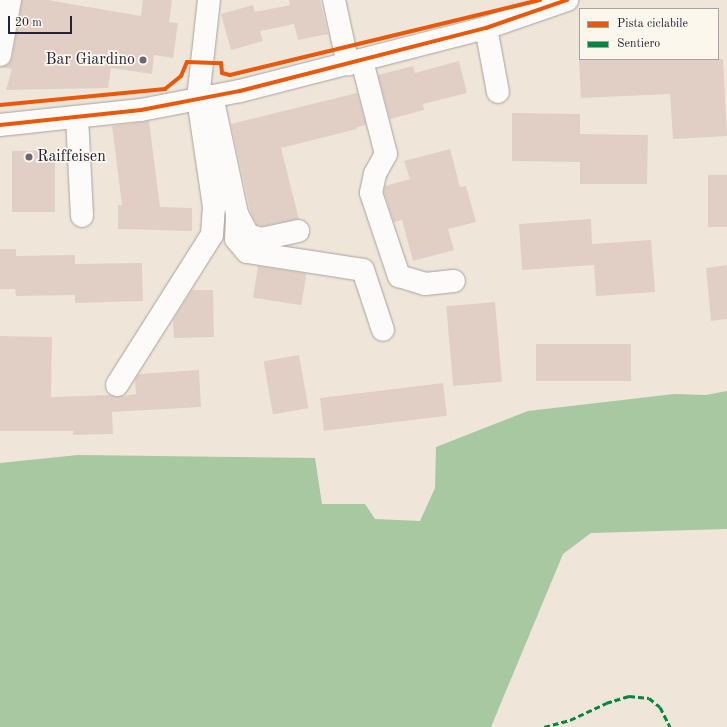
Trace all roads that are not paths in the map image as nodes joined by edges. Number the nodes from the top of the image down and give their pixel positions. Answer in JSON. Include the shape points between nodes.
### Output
{"nodes":[{"id":1,"x":10,"y":0,"type":"edge"},
{"id":2,"x":209,"y":0,"type":"edge"},
{"id":3,"x":334,"y":0,"type":"edge"},
{"id":4,"x":567,"y":0,"type":"edge"},
{"id":5,"x":486,"y":28,"type":"junction"},
{"id":6,"x":0,"y":55,"type":"edge"},
{"id":7,"x":355,"y":63,"type":"junction"},
{"id":8,"x":498,"y":92,"type":"dead end"},
{"id":9,"x":205,"y":98,"type":"junction"},
{"id":10,"x":77,"y":117,"type":"junction"},
{"id":11,"x":0,"y":125,"type":"edge"},
{"id":12,"x":237,"y":214,"type":"junction"},
{"id":13,"x":82,"y":216,"type":"dead end"},
{"id":14,"x":298,"y":231,"type":"dead end"},
{"id":15,"x":454,"y":281,"type":"dead end"},
{"id":16,"x":383,"y":330,"type":"dead end"},
{"id":17,"x":117,"y":385,"type":"dead end"}],
"edges":[{"from":1,"to":6,"type":"street"},
{"from":2,"to":9,"type":"street"},
{"from":3,"to":7,"type":"street"},
{"from":4,"to":5,"type":"street"},
{"from":5,"to":7,"type":"street"},
{"from":5,"to":8,"type":"street"},
{"from":7,"to":9,"type":"street"},
{"from":7,"to":15,"type":"street","via":[[386,154],[375,174],[371,193],[399,276],[425,284]]},
{"from":9,"to":10,"type":"street","via":[[141,110]]},
{"from":9,"to":12,"type":"street"},
{"from":9,"to":17,"type":"street","via":[[214,207],[212,235]]},
{"from":10,"to":11,"type":"street"},
{"from":10,"to":13,"type":"street"},
{"from":12,"to":14,"type":"street","via":[[248,235],[261,239]]},
{"from":12,"to":16,"type":"street","via":[[236,239],[247,252],[363,270]]}]}
